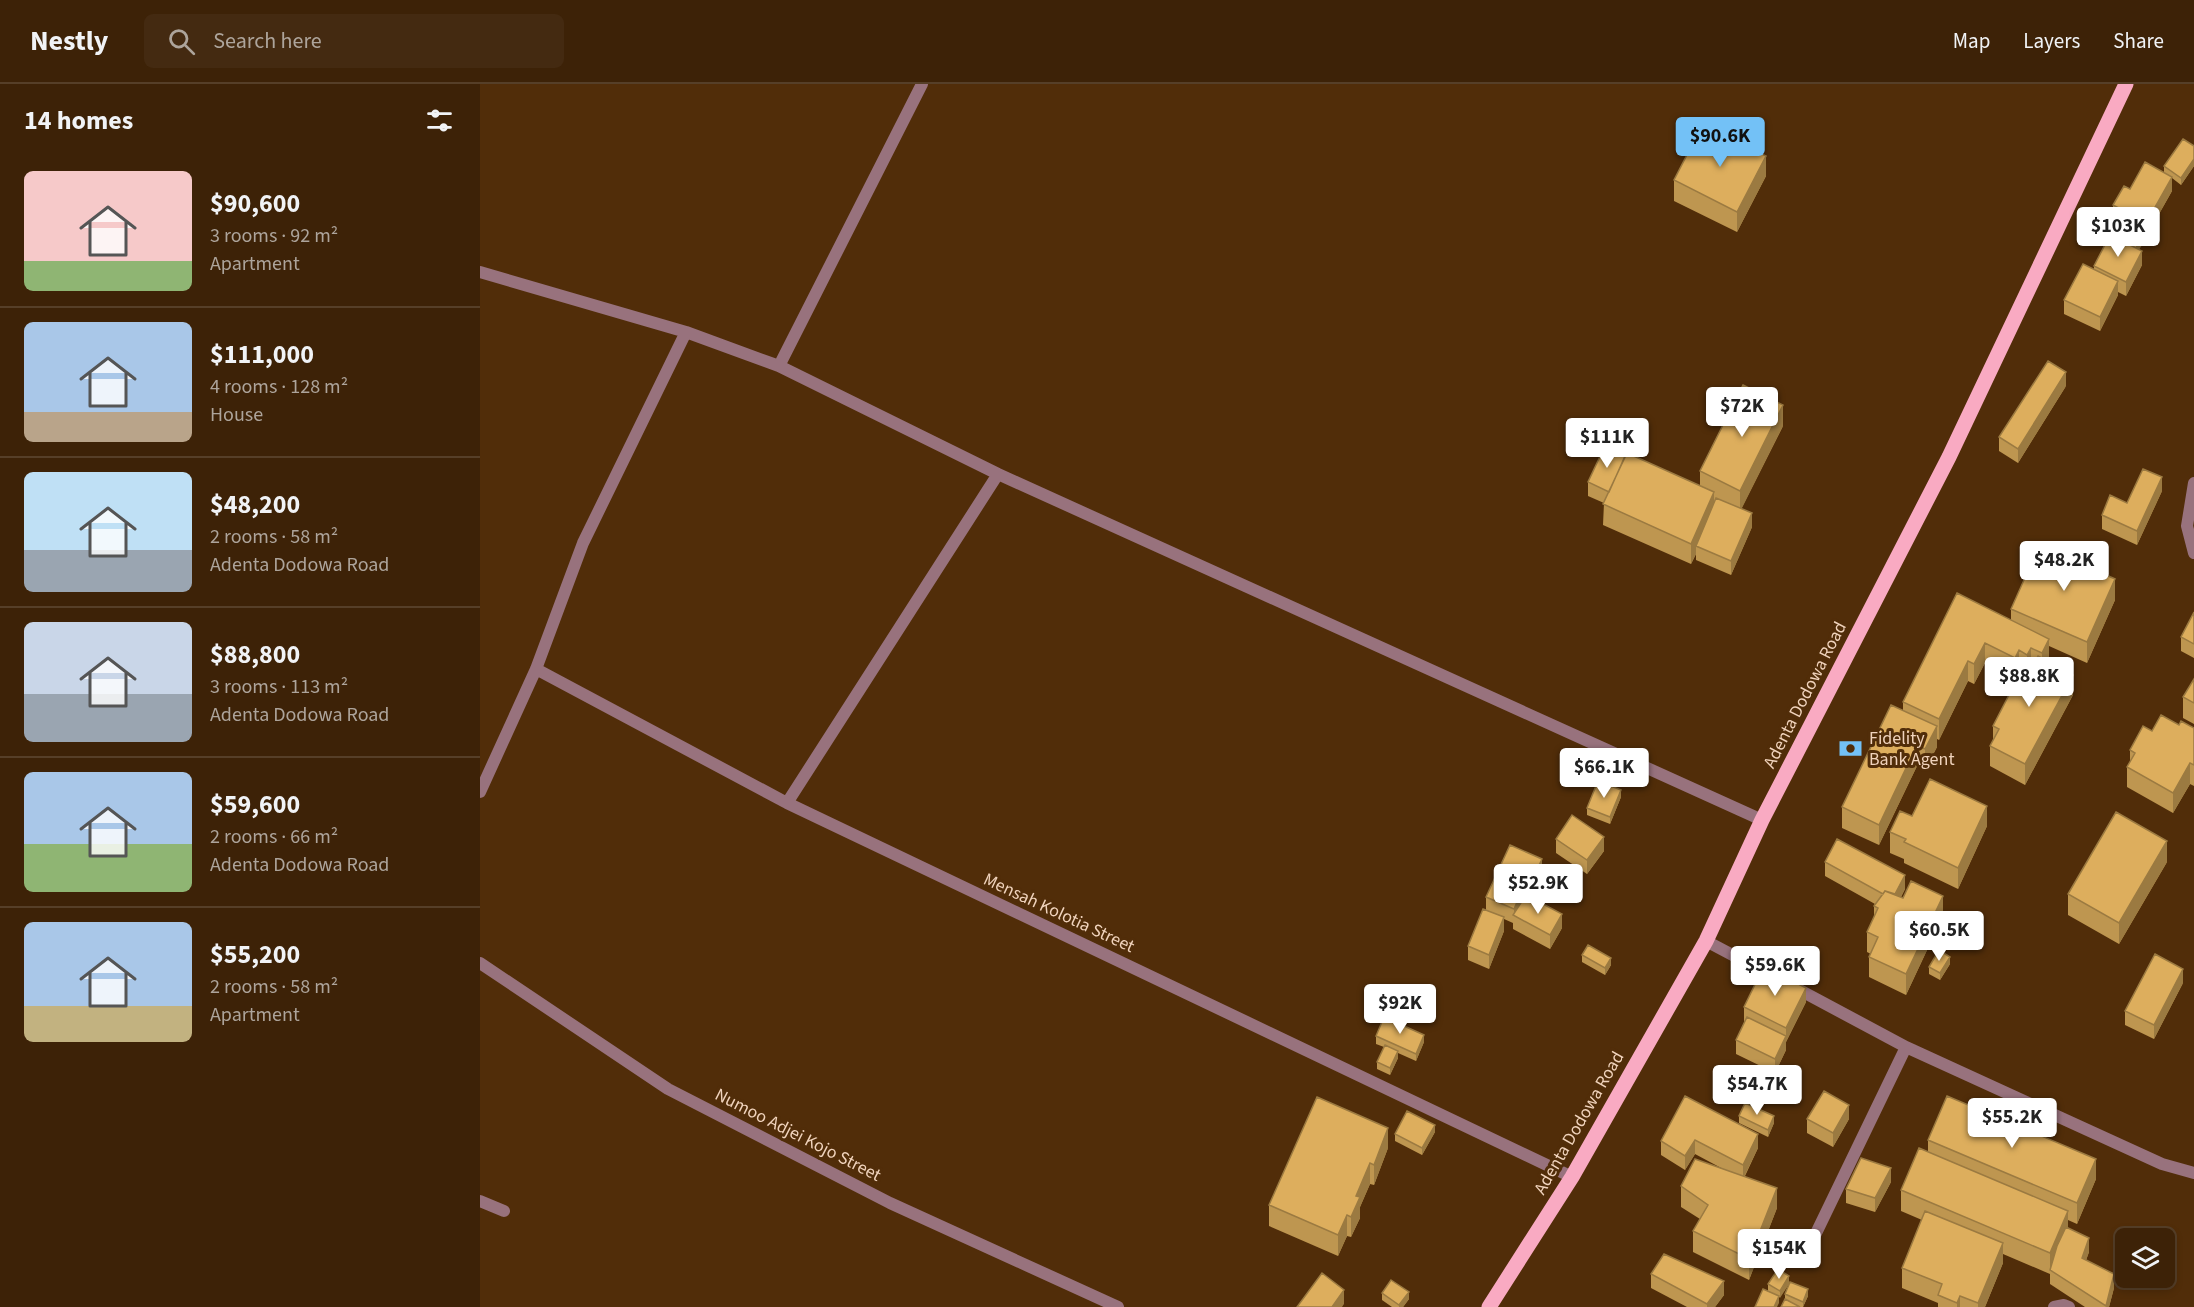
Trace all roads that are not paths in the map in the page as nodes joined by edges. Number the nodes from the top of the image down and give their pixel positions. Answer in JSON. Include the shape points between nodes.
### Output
{"nodes":[{"id":1,"x":922,"y":84,"type":"edge"},
{"id":2,"x":2126,"y":84,"type":"edge"},
{"id":3,"x":480,"y":272,"type":"edge"},
{"id":4,"x":686,"y":332,"type":"junction"},
{"id":5,"x":779,"y":366,"type":"junction"},
{"id":6,"x":998,"y":474,"type":"junction"},
{"id":7,"x":2194,"y":483,"type":"edge"},
{"id":8,"x":2194,"y":553,"type":"edge"},
{"id":9,"x":537,"y":669,"type":"junction"},
{"id":10,"x":480,"y":792,"type":"edge"},
{"id":11,"x":787,"y":803,"type":"junction"},
{"id":12,"x":1762,"y":820,"type":"junction"},
{"id":13,"x":1706,"y":941,"type":"junction"},
{"id":14,"x":480,"y":963,"type":"edge"},
{"id":15,"x":1906,"y":1047,"type":"junction"},
{"id":16,"x":2194,"y":1173,"type":"edge"},
{"id":17,"x":1572,"y":1177,"type":"junction"},
{"id":18,"x":480,"y":1201,"type":"edge"},
{"id":19,"x":504,"y":1211,"type":"dead end"},
{"id":20,"x":1806,"y":1254,"type":"dead end"},
{"id":21,"x":1118,"y":1307,"type":"edge"},
{"id":22,"x":1489,"y":1307,"type":"edge"},
{"id":23,"x":2054,"y":1307,"type":"edge"},
{"id":24,"x":2068,"y":1307,"type":"edge"}],
"edges":[{"from":1,"to":5,"type":"street"},
{"from":2,"to":12,"type":"main road","name":"Adenta Dodowa Road","via":[[1949,457]]},
{"from":3,"to":4,"type":"street"},
{"from":4,"to":5,"type":"street"},
{"from":4,"to":9,"type":"street","via":[[583,543]]},
{"from":5,"to":6,"type":"street"},
{"from":6,"to":11,"type":"street"},
{"from":6,"to":12,"type":"street"},
{"from":7,"to":8,"type":"street","via":[[2187,526]]},
{"from":9,"to":10,"type":"street"},
{"from":9,"to":11,"type":"street","name":"Mensah Kolotia Street"},
{"from":11,"to":17,"type":"street","name":"Mensah Kolotia Street"},
{"from":12,"to":13,"type":"main road","name":"Adenta Dodowa Road"},
{"from":13,"to":15,"type":"street"},
{"from":13,"to":17,"type":"main road","name":"Adenta Dodowa Road"},
{"from":14,"to":21,"type":"street","name":"Numoo Adjei Kojo Street","via":[[668,1089],[890,1203]]},
{"from":15,"to":16,"type":"street","via":[[2162,1164]]},
{"from":15,"to":20,"type":"street"},
{"from":17,"to":22,"type":"main road","name":"Adenta Dodowa Road"},
{"from":18,"to":19,"type":"street"},
{"from":23,"to":24,"type":"street"}]}
